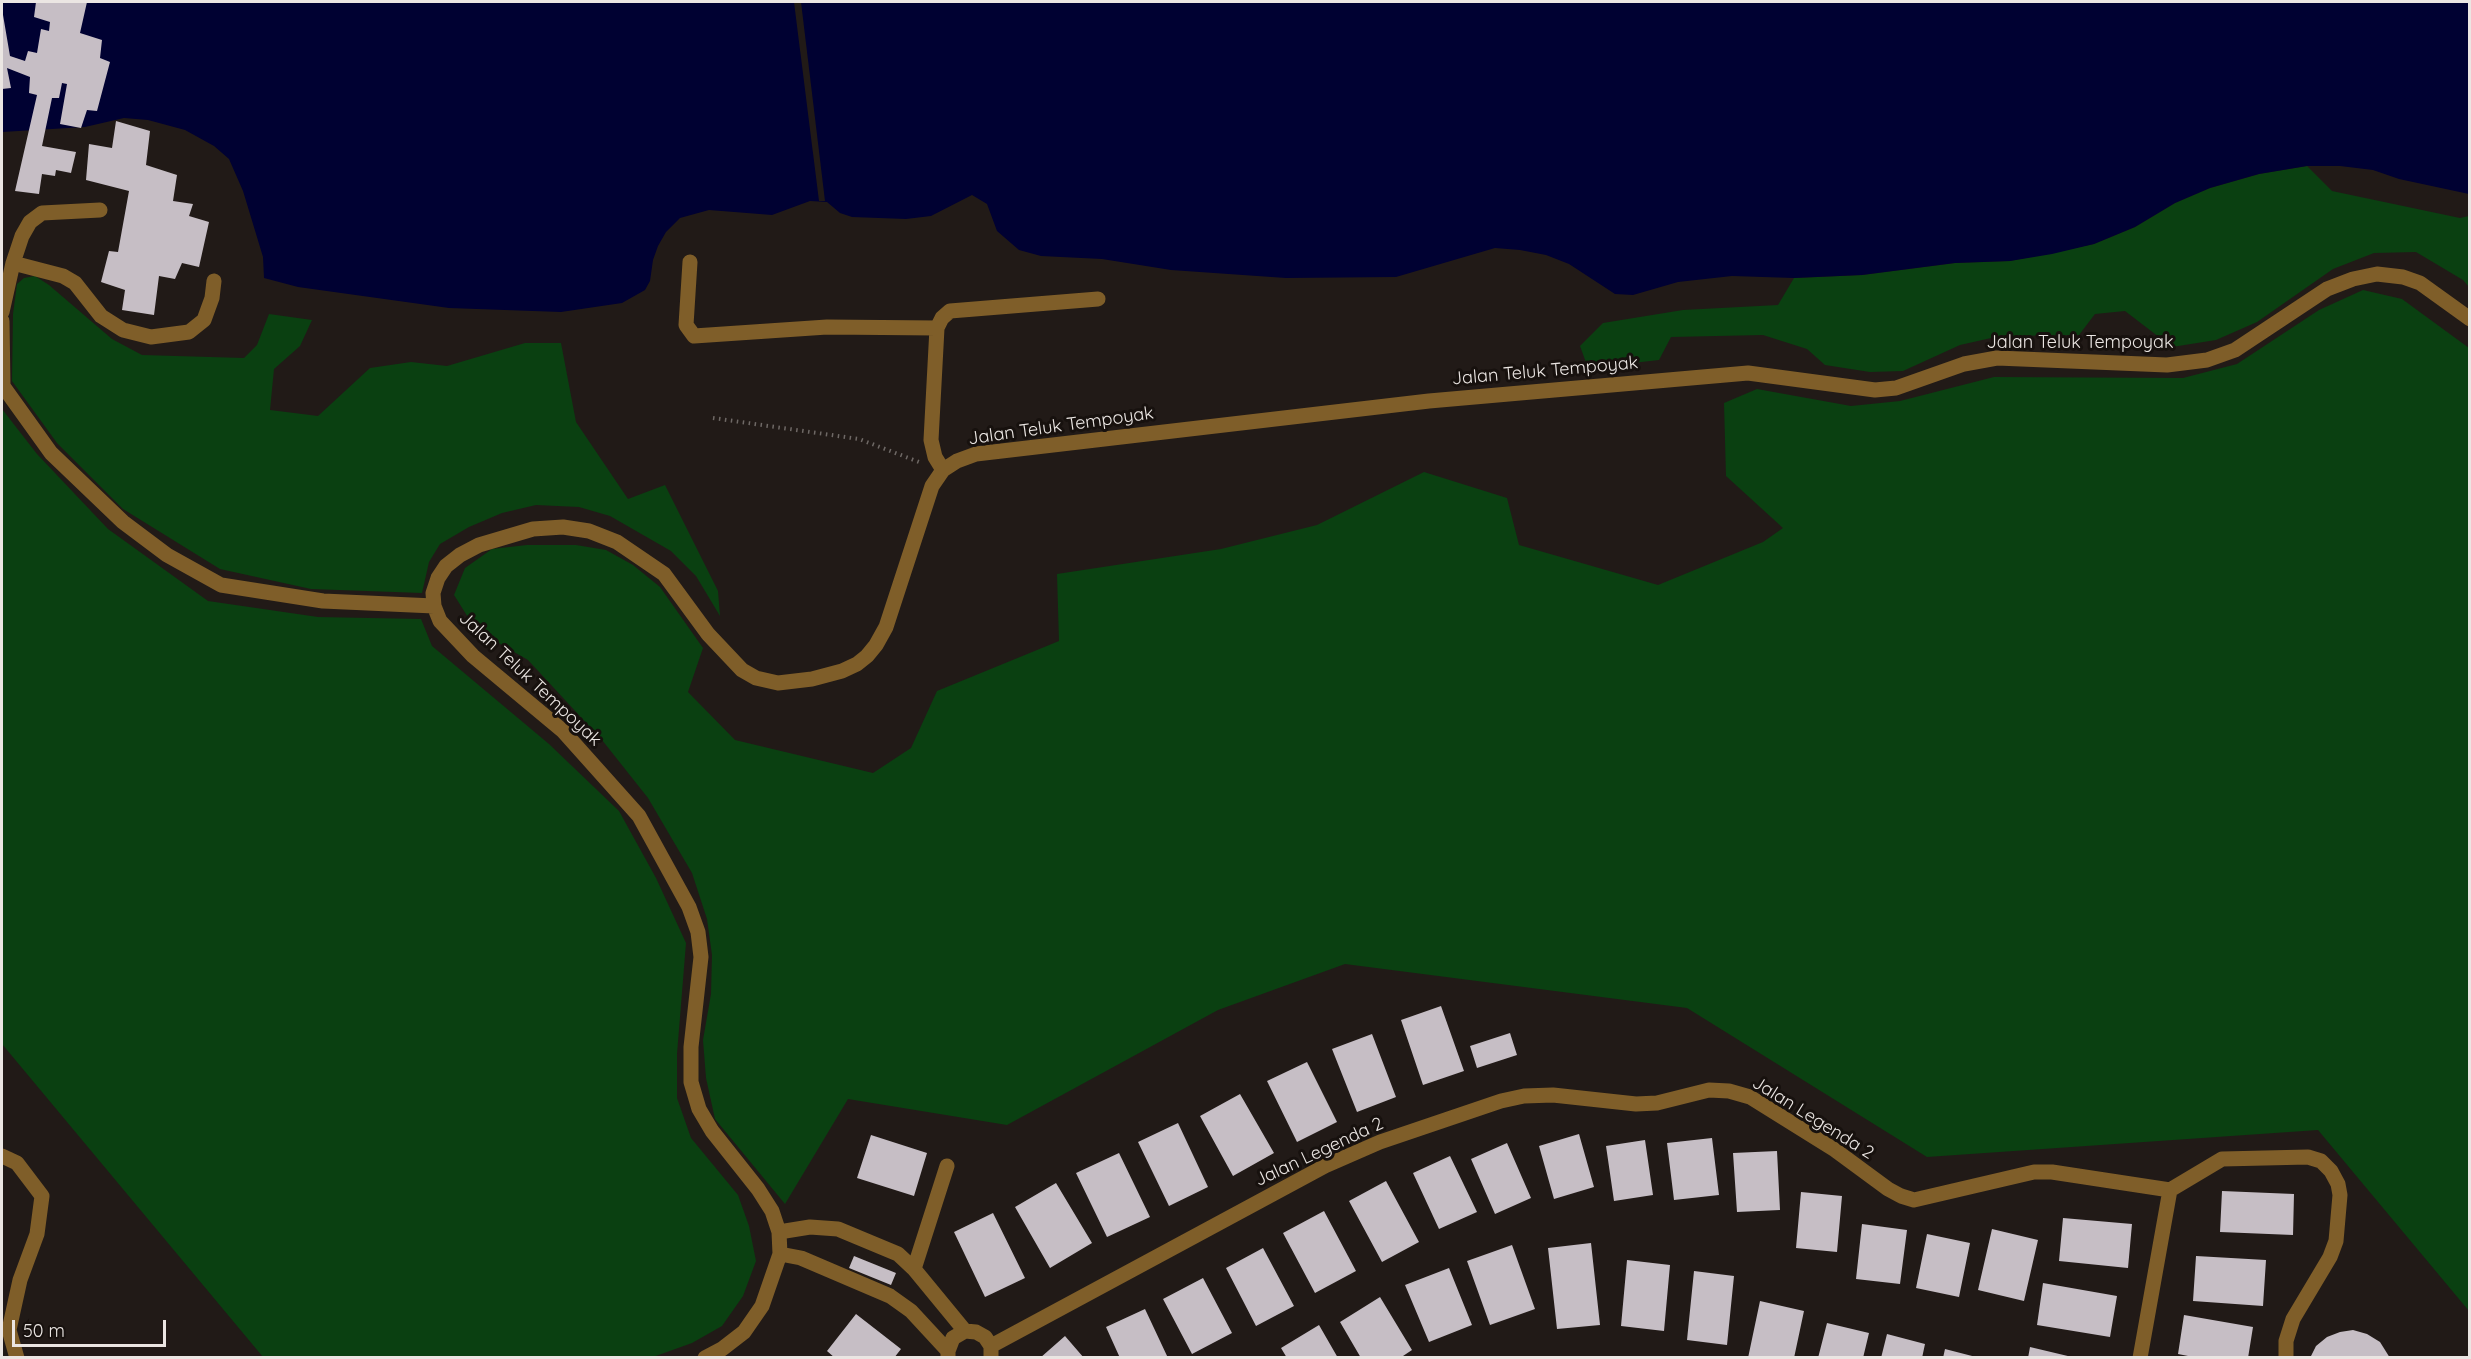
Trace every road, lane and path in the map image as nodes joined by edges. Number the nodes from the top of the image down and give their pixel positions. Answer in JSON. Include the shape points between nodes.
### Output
{"nodes":[{"id":1,"x":100,"y":210,"type":"dead end"},
{"id":2,"x":690,"y":262,"type":"dead end"},
{"id":3,"x":13,"y":264,"type":"junction"},
{"id":4,"x":214,"y":281,"type":"dead end"},
{"id":5,"x":1098,"y":299,"type":"dead end"},
{"id":6,"x":2,"y":312,"type":"edge"},
{"id":7,"x":2469,"y":320,"type":"edge"},
{"id":8,"x":2,"y":321,"type":"edge"},
{"id":9,"x":937,"y":328,"type":"junction"},
{"id":10,"x":713,"y":418,"type":"dead end"},
{"id":11,"x":943,"y":470,"type":"junction"},
{"id":12,"x":434,"y":606,"type":"junction"},
{"id":13,"x":2,"y":1156,"type":"edge"},
{"id":14,"x":946,"y":1166,"type":"dead end"},
{"id":15,"x":2170,"y":1190,"type":"junction"},
{"id":16,"x":779,"y":1232,"type":"junction"},
{"id":17,"x":780,"y":1254,"type":"junction"},
{"id":18,"x":914,"y":1269,"type":"junction"},
{"id":19,"x":965,"y":1331,"type":"junction"},
{"id":20,"x":991,"y":1352,"type":"edge"},
{"id":21,"x":948,"y":1354,"type":"edge"},
{"id":22,"x":17,"y":1358,"type":"edge"},
{"id":23,"x":705,"y":1358,"type":"edge"},
{"id":24,"x":2140,"y":1358,"type":"edge"},
{"id":25,"x":2286,"y":1358,"type":"edge"}],
"edges":[{"from":1,"to":3,"type":"street","via":[[42,213],[26,229]]},
{"from":2,"to":9,"type":"street","via":[[686,325],[694,336],[827,327]]},
{"from":3,"to":4,"type":"street","via":[[63,276],[75,283],[101,316],[123,330],[151,338],[189,332],[204,320]]},
{"from":3,"to":6,"type":"street"},
{"from":5,"to":9,"type":"street","via":[[950,311]]},
{"from":7,"to":11,"type":"street","name":"Jalan Teluk Tempoyak","via":[[2420,283],[2403,276],[2377,274],[2327,289],[2235,350],[2207,360],[2167,364],[1997,358],[1964,364],[1896,388],[1875,390],[1748,373],[1464,398],[976,454]]},
{"from":8,"to":12,"type":"street","via":[[3,386],[51,453],[123,522],[167,555],[221,585],[324,601]]},
{"from":9,"to":11,"type":"street","via":[[931,440]]},
{"from":10,"to":11,"type":"path","via":[[859,439]]},
{"from":11,"to":12,"type":"street","name":"Jalan Teluk Tempoyak","via":[[932,486],[886,627],[867,656],[832,674],[777,683],[742,670],[708,634],[664,574],[617,542],[589,531],[563,527],[534,529],[479,545],[446,566],[433,593]]},
{"from":12,"to":16,"type":"street","name":"Jalan Teluk Tempoyak","via":[[452,636],[563,731],[639,816],[649,833],[689,907],[698,932],[702,957],[691,1047],[692,1082],[699,1109],[758,1189]]},
{"from":13,"to":22,"type":"street","via":[[17,1163],[42,1196],[38,1234],[20,1280],[9,1330]]},
{"from":14,"to":18,"type":"street"},
{"from":15,"to":20,"type":"street","name":"Jalan Legenda 2","via":[[2034,1172],[1914,1200],[1888,1189],[1835,1150],[1750,1097],[1729,1091],[1709,1090],[1636,1104],[1553,1095],[1524,1096],[1380,1142],[1325,1166]]},
{"from":15,"to":24,"type":"street"},
{"from":15,"to":25,"type":"street","via":[[2222,1159],[2308,1157],[2321,1161],[2331,1171],[2340,1195],[2336,1241],[2293,1319],[2286,1341]]},
{"from":16,"to":17,"type":"street","name":"Jalan Teluk Tempoyak"},
{"from":16,"to":18,"type":"street","via":[[810,1227],[838,1229],[898,1254]]},
{"from":17,"to":21,"type":"street","via":[[801,1258],[890,1296],[911,1311]]},
{"from":17,"to":23,"type":"street","name":"Jalan Teluk Tempoyak","via":[[762,1306],[744,1332]]},
{"from":18,"to":19,"type":"street"},
{"from":19,"to":20,"type":"street","via":[[985,1337]]},
{"from":19,"to":21,"type":"street","via":[[953,1338]]}]}
